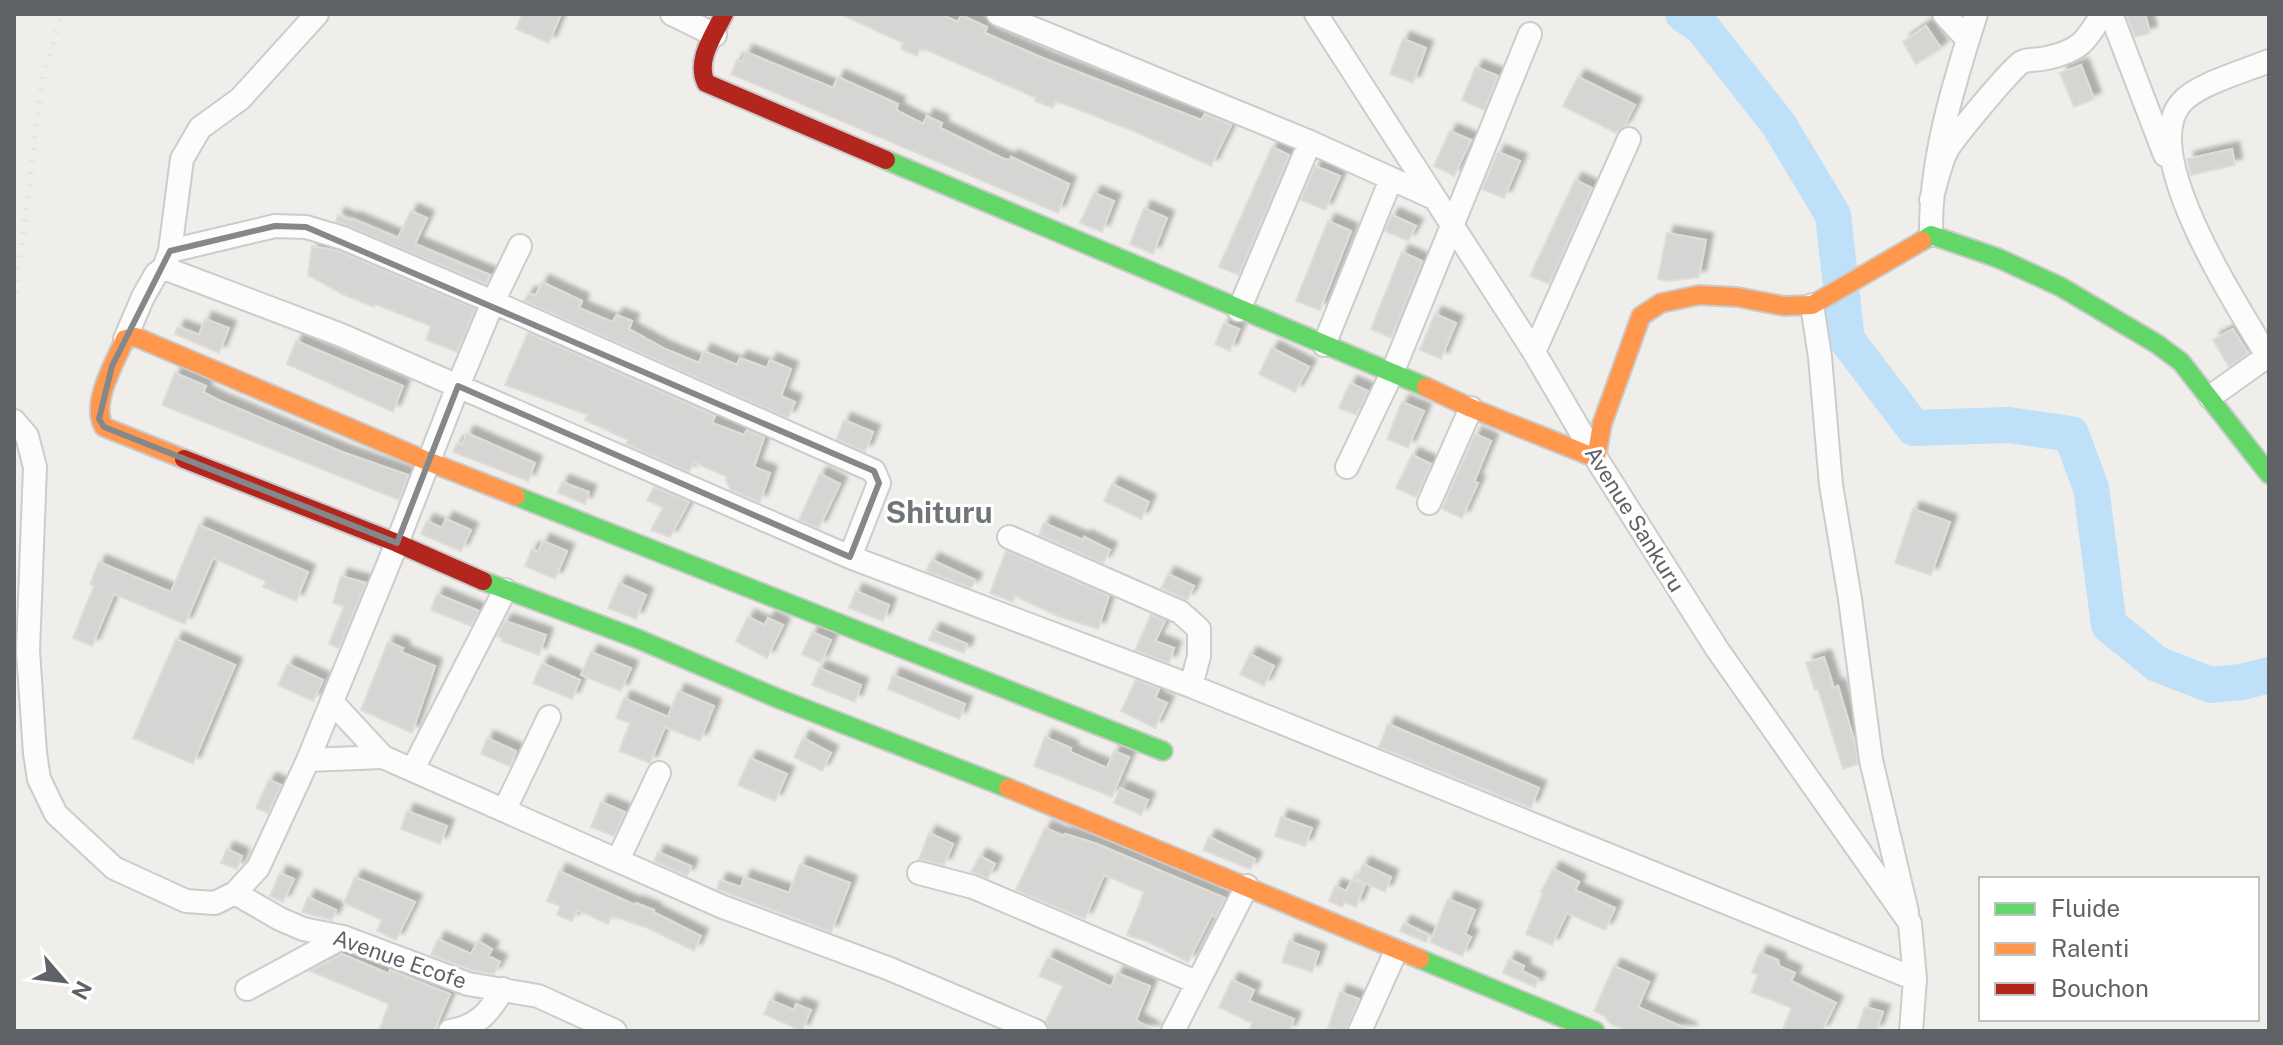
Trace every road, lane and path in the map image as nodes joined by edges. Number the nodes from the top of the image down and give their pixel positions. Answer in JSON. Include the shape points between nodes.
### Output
{"nodes":[{"id":1,"x":317,"y":14,"type":"edge"},
{"id":2,"x":672,"y":14,"type":"edge"},
{"id":3,"x":724,"y":14,"type":"edge"},
{"id":4,"x":998,"y":14,"type":"edge"},
{"id":5,"x":1316,"y":14,"type":"edge"},
{"id":6,"x":1944,"y":14,"type":"edge"},
{"id":7,"x":1976,"y":14,"type":"edge"},
{"id":8,"x":2102,"y":14,"type":"edge"},
{"id":9,"x":2111,"y":14,"type":"edge"},
{"id":10,"x":1530,"y":34,"type":"dead end"},
{"id":11,"x":715,"y":35,"type":"junction"},
{"id":12,"x":1968,"y":40,"type":"junction"},
{"id":13,"x":2269,"y":61,"type":"edge"},
{"id":14,"x":1629,"y":139,"type":"dead end"},
{"id":15,"x":1310,"y":142,"type":"junction"},
{"id":16,"x":1391,"y":179,"type":"junction"},
{"id":17,"x":2177,"y":185,"type":"junction"},
{"id":18,"x":1434,"y":198,"type":"junction"},
{"id":19,"x":1931,"y":200,"type":"junction"},
{"id":20,"x":1453,"y":227,"type":"junction"},
{"id":21,"x":1931,"y":235,"type":"junction"},
{"id":22,"x":520,"y":246,"type":"dead end"},
{"id":23,"x":167,"y":259,"type":"junction"},
{"id":24,"x":493,"y":302,"type":"junction"},
{"id":25,"x":1812,"y":305,"type":"junction"},
{"id":26,"x":1239,"y":310,"type":"junction"},
{"id":27,"x":125,"y":339,"type":"junction"},
{"id":28,"x":1324,"y":345,"type":"junction"},
{"id":29,"x":1534,"y":352,"type":"junction"},
{"id":30,"x":2268,"y":355,"type":"edge"},
{"id":31,"x":1393,"y":371,"type":"junction"},
{"id":32,"x":458,"y":386,"type":"junction"},
{"id":33,"x":2210,"y":397,"type":"junction"},
{"id":34,"x":1471,"y":408,"type":"junction"},
{"id":35,"x":20,"y":429,"type":"edge"},
{"id":36,"x":1596,"y":458,"type":"junction"},
{"id":37,"x":427,"y":461,"type":"junction"},
{"id":38,"x":1347,"y":467,"type":"dead end"},
{"id":39,"x":2269,"y":474,"type":"edge"},
{"id":40,"x":1429,"y":503,"type":"dead end"},
{"id":41,"x":1009,"y":537,"type":"dead end"},
{"id":42,"x":397,"y":543,"type":"junction"},
{"id":43,"x":850,"y":557,"type":"junction"},
{"id":44,"x":505,"y":590,"type":"junction"},
{"id":45,"x":1191,"y":686,"type":"junction"},
{"id":46,"x":332,"y":702,"type":"junction"},
{"id":47,"x":549,"y":717,"type":"dead end"},
{"id":48,"x":1163,"y":751,"type":"dead end"},
{"id":49,"x":383,"y":757,"type":"junction"},
{"id":50,"x":308,"y":760,"type":"junction"},
{"id":51,"x":413,"y":769,"type":"junction"},
{"id":52,"x":659,"y":773,"type":"dead end"},
{"id":53,"x":505,"y":809,"type":"junction"},
{"id":54,"x":618,"y":860,"type":"junction"},
{"id":55,"x":919,"y":873,"type":"dead end"},
{"id":56,"x":1247,"y":886,"type":"junction"},
{"id":57,"x":235,"y":893,"type":"junction"},
{"id":58,"x":1910,"y":923,"type":"junction"},
{"id":59,"x":343,"y":937,"type":"junction"},
{"id":60,"x":1396,"y":951,"type":"junction"},
{"id":61,"x":1915,"y":979,"type":"junction"},
{"id":62,"x":1196,"y":982,"type":"junction"},
{"id":63,"x":247,"y":989,"type":"dead end"},
{"id":64,"x":503,"y":989,"type":"junction"},
{"id":65,"x":450,"y":1031,"type":"edge"},
{"id":66,"x":615,"y":1031,"type":"edge"},
{"id":67,"x":1036,"y":1031,"type":"edge"},
{"id":68,"x":1173,"y":1031,"type":"edge"},
{"id":69,"x":1360,"y":1031,"type":"edge"},
{"id":70,"x":1595,"y":1031,"type":"edge"},
{"id":71,"x":1911,"y":1031,"type":"edge"}],
"edges":[{"from":1,"to":23,"type":"street","via":[[240,99],[200,128],[182,159]]},
{"from":2,"to":11,"type":"street"},
{"from":3,"to":11,"type":"street"},
{"from":4,"to":15,"type":"street"},
{"from":5,"to":18,"type":"street","name":"Avenue Sankuru"},
{"from":6,"to":12,"type":"street"},
{"from":7,"to":12,"type":"street"},
{"from":8,"to":19,"type":"street","via":[[2088,39],[2073,51],[2024,61],[2011,70],[1959,131]]},
{"from":9,"to":17,"type":"street"},
{"from":10,"to":20,"type":"street"},
{"from":11,"to":26,"type":"street","via":[[700,67],[706,83]]},
{"from":12,"to":19,"type":"street","via":[[1941,135]]},
{"from":13,"to":17,"type":"street","via":[[2189,95],[2178,106],[2170,137]]},
{"from":14,"to":29,"type":"street"},
{"from":15,"to":16,"type":"street"},
{"from":15,"to":26,"type":"street"},
{"from":16,"to":18,"type":"street"},
{"from":16,"to":28,"type":"street"},
{"from":17,"to":30,"type":"street","via":[[2211,257]]},
{"from":18,"to":20,"type":"street","name":"Avenue Sankuru"},
{"from":19,"to":21,"type":"street"},
{"from":20,"to":29,"type":"street","name":"Avenue Sankuru"},
{"from":20,"to":31,"type":"street"},
{"from":21,"to":25,"type":"street"},
{"from":21,"to":33,"type":"street","via":[[2061,287],[2157,344],[2181,362]]},
{"from":22,"to":24,"type":"street"},
{"from":23,"to":24,"type":"street","via":[[275,226],[306,227]]},
{"from":23,"to":27,"type":"street"},
{"from":23,"to":32,"type":"street"},
{"from":24,"to":32,"type":"street"},
{"from":24,"to":43,"type":"street","via":[[874,471],[879,483]]},
{"from":25,"to":36,"type":"street","via":[[1795,309],[1734,296],[1679,298],[1650,307],[1641,316],[1602,424]]},
{"from":25,"to":58,"type":"street","via":[[1831,485],[1871,760]]},
{"from":26,"to":28,"type":"street"},
{"from":27,"to":37,"type":"street","via":[[136,337]]},
{"from":27,"to":42,"type":"street","via":[[103,388],[99,419],[104,427]]},
{"from":28,"to":31,"type":"street"},
{"from":29,"to":36,"type":"street","name":"Avenue Sankuru"},
{"from":30,"to":33,"type":"street"},
{"from":31,"to":34,"type":"street"},
{"from":31,"to":38,"type":"street"},
{"from":32,"to":37,"type":"street"},
{"from":32,"to":43,"type":"street"},
{"from":33,"to":39,"type":"street"},
{"from":34,"to":36,"type":"street"},
{"from":34,"to":40,"type":"street"},
{"from":35,"to":57,"type":"street","via":[[35,467],[28,651],[39,779],[56,814],[114,868],[186,901],[215,903]]},
{"from":36,"to":58,"type":"street","name":"Avenue Sankuru","via":[[1717,649]]},
{"from":37,"to":42,"type":"street"},
{"from":37,"to":48,"type":"street"},
{"from":41,"to":45,"type":"street","via":[[1180,612],[1199,629]]},
{"from":42,"to":44,"type":"street"},
{"from":42,"to":46,"type":"street"},
{"from":43,"to":45,"type":"street"},
{"from":44,"to":51,"type":"street"},
{"from":44,"to":56,"type":"street"},
{"from":45,"to":61,"type":"street"},
{"from":46,"to":49,"type":"street"},
{"from":46,"to":50,"type":"street"},
{"from":47,"to":53,"type":"street"},
{"from":49,"to":50,"type":"street"},
{"from":49,"to":51,"type":"street"},
{"from":50,"to":57,"type":"street","via":[[258,868]]},
{"from":51,"to":53,"type":"street"},
{"from":52,"to":54,"type":"street"},
{"from":53,"to":54,"type":"street"},
{"from":54,"to":67,"type":"street"},
{"from":55,"to":62,"type":"street","via":[[973,887]]},
{"from":56,"to":60,"type":"street"},
{"from":56,"to":62,"type":"street"},
{"from":57,"to":59,"type":"street","name":"Avenue Ecofe","via":[[303,929]]},
{"from":58,"to":61,"type":"street"},
{"from":59,"to":63,"type":"street"},
{"from":59,"to":64,"type":"street","name":"Avenue Ecofe","via":[[468,984]]},
{"from":60,"to":69,"type":"street"},
{"from":60,"to":70,"type":"street"},
{"from":61,"to":71,"type":"street"},
{"from":62,"to":68,"type":"street"},
{"from":64,"to":65,"type":"street","via":[[490,1011],[463,1029]]},
{"from":64,"to":66,"type":"street","name":"Avenue Ecofe","via":[[538,996]]}]}
